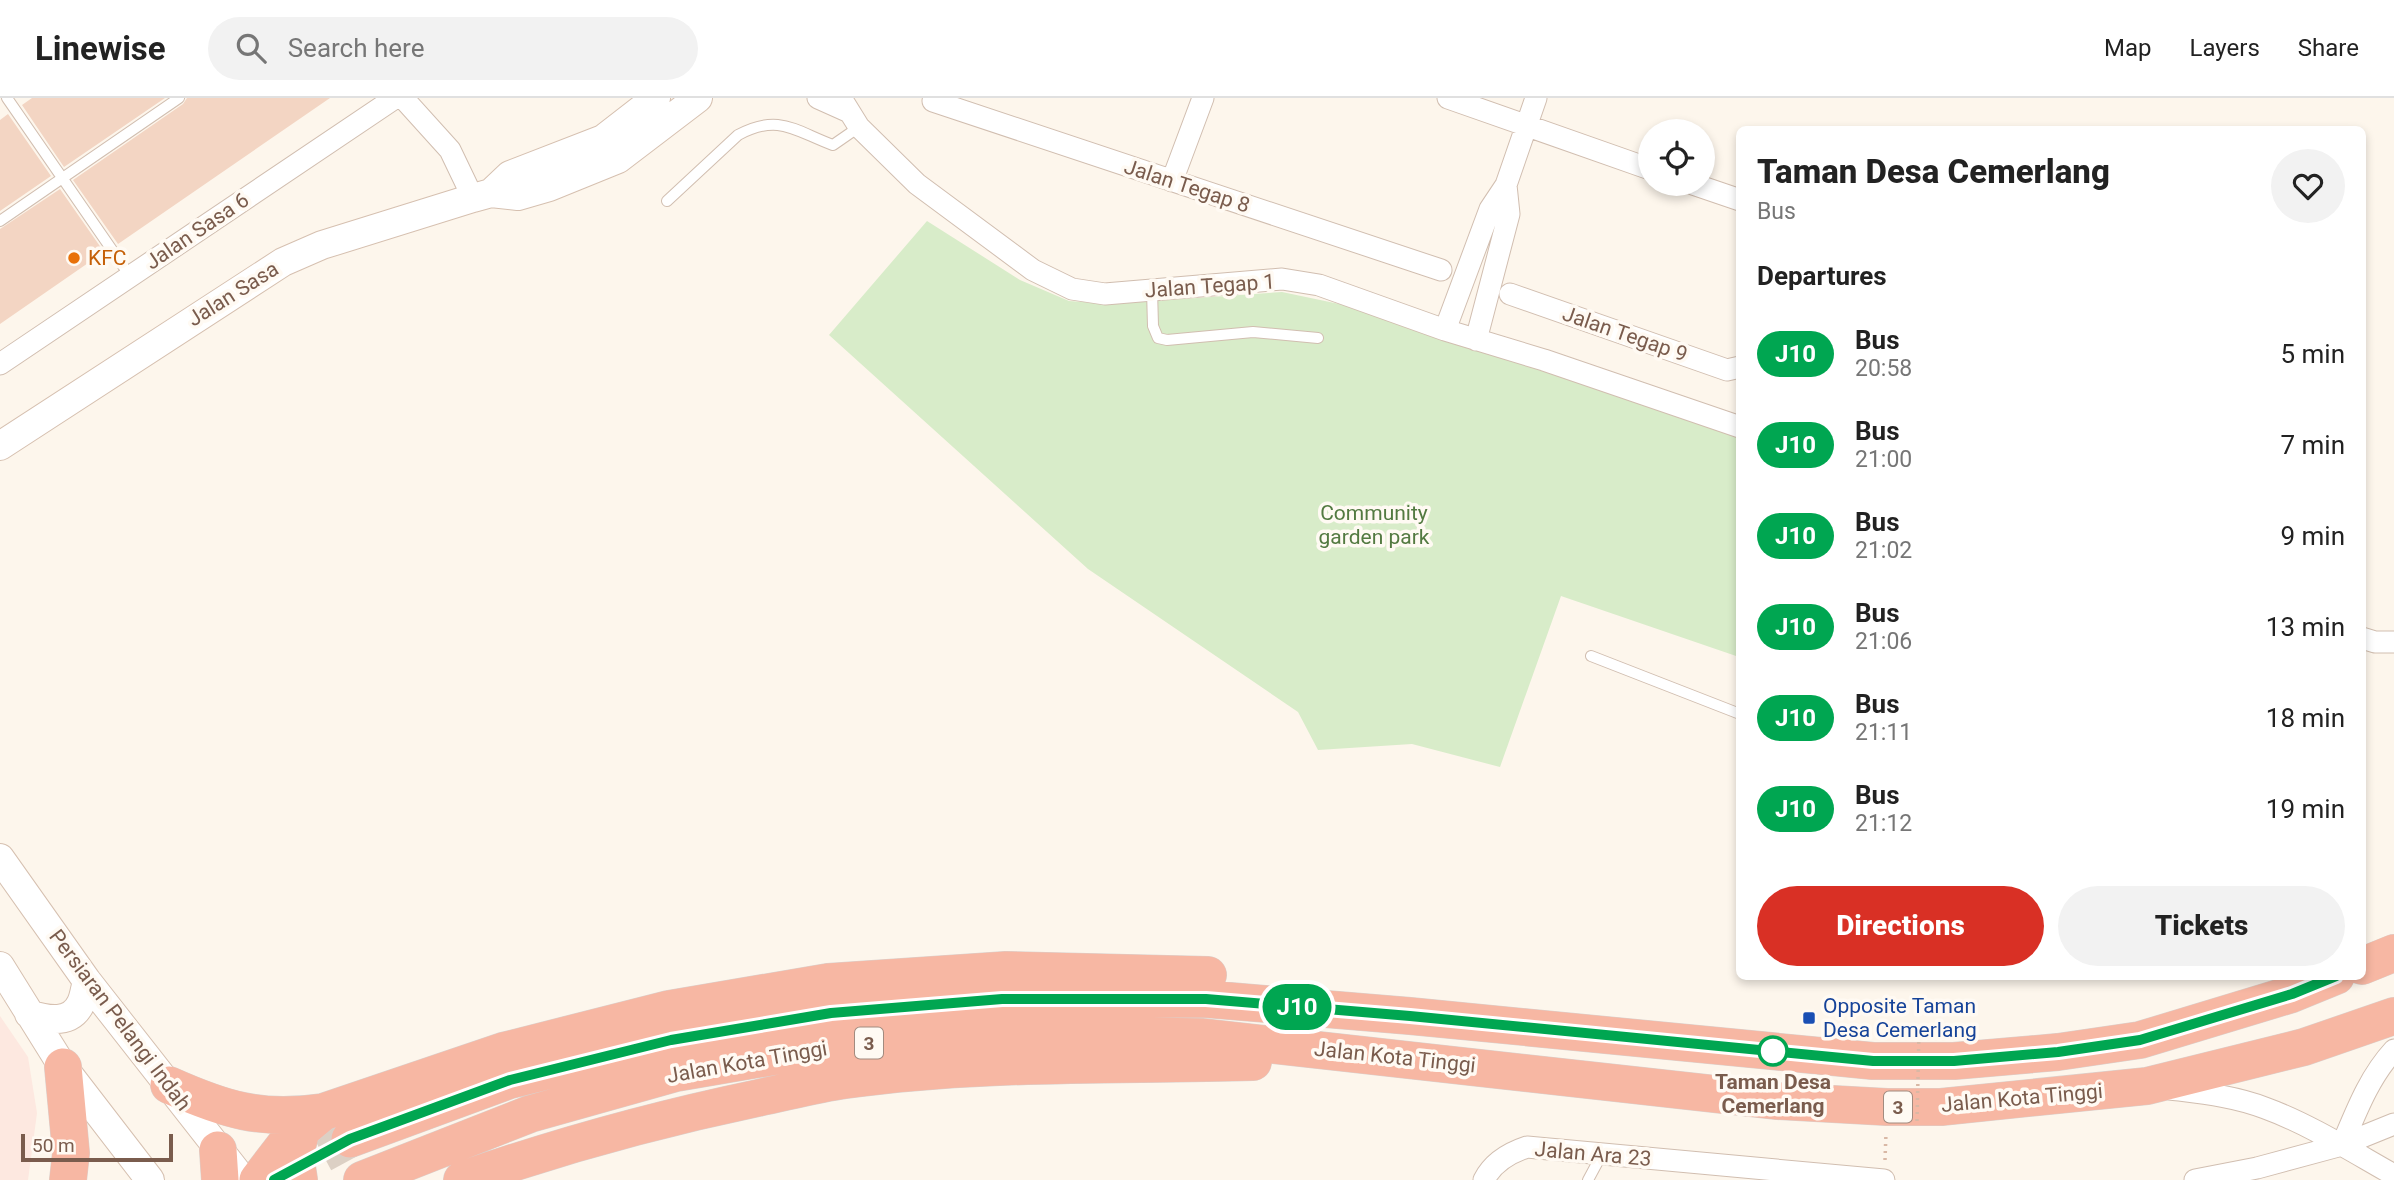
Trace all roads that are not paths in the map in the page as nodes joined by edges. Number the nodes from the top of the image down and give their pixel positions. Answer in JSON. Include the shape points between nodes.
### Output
{"nodes":[{"id":1,"x":7,"y":98,"type":"edge"},
{"id":2,"x":179,"y":98,"type":"edge"},
{"id":3,"x":395,"y":98,"type":"edge"},
{"id":4,"x":403,"y":98,"type":"edge"},
{"id":5,"x":656,"y":98,"type":"edge"},
{"id":6,"x":698,"y":98,"type":"edge"},
{"id":7,"x":818,"y":98,"type":"edge"},
{"id":8,"x":1203,"y":98,"type":"edge"},
{"id":9,"x":1448,"y":98,"type":"edge"},
{"id":10,"x":1536,"y":98,"type":"edge"},
{"id":11,"x":933,"y":102,"type":"dead end"},
{"id":12,"x":849,"y":112,"type":"edge"},
{"id":13,"x":1526,"y":125,"type":"junction"},
{"id":14,"x":1638,"y":165,"type":"edge"},
{"id":15,"x":63,"y":177,"type":"junction"},
{"id":16,"x":1172,"y":181,"type":"junction"},
{"id":17,"x":1506,"y":185,"type":"junction"},
{"id":18,"x":1715,"y":191,"type":"edge"},
{"id":19,"x":482,"y":196,"type":"junction"},
{"id":20,"x":1736,"y":199,"type":"edge"},
{"id":21,"x":667,"y":201,"type":"dead end"},
{"id":22,"x":0,"y":221,"type":"edge"},
{"id":23,"x":1441,"y":270,"type":"dead end"},
{"id":24,"x":130,"y":276,"type":"junction"},
{"id":25,"x":1152,"y":290,"type":"junction"},
{"id":26,"x":1510,"y":294,"type":"dead end"},
{"id":27,"x":1445,"y":330,"type":"junction"},
{"id":28,"x":1318,"y":338,"type":"dead end"},
{"id":29,"x":1476,"y":340,"type":"junction"},
{"id":30,"x":0,"y":364,"type":"edge"},
{"id":31,"x":1736,"y":368,"type":"edge"},
{"id":32,"x":1736,"y":425,"type":"edge"},
{"id":33,"x":0,"y":446,"type":"edge"},
{"id":34,"x":2366,"y":639,"type":"edge"},
{"id":35,"x":2394,"y":642,"type":"edge"},
{"id":36,"x":1591,"y":656,"type":"dead end"},
{"id":37,"x":1736,"y":712,"type":"edge"},
{"id":38,"x":0,"y":858,"type":"edge"},
{"id":39,"x":2394,"y":953,"type":"edge"},
{"id":40,"x":2366,"y":964,"type":"edge"},
{"id":41,"x":0,"y":966,"type":"edge"},
{"id":42,"x":2326,"y":980,"type":"edge"},
{"id":43,"x":87,"y":981,"type":"junction"},
{"id":44,"x":30,"y":1014,"type":"junction"},
{"id":45,"x":1410,"y":1016,"type":"junction"},
{"id":46,"x":2394,"y":1016,"type":"edge"},
{"id":47,"x":2394,"y":1050,"type":"edge"},
{"id":48,"x":1394,"y":1057,"type":"junction"},
{"id":49,"x":63,"y":1067,"type":"junction"},
{"id":50,"x":169,"y":1085,"type":"junction"},
{"id":51,"x":2147,"y":1086,"type":"junction"},
{"id":52,"x":312,"y":1120,"type":"junction"},
{"id":53,"x":2297,"y":1124,"type":"junction"},
{"id":54,"x":2394,"y":1124,"type":"edge"},
{"id":55,"x":350,"y":1139,"type":"tunnel mouth"},
{"id":56,"x":2342,"y":1146,"type":"junction"},
{"id":57,"x":1602,"y":1154,"type":"junction"},
{"id":58,"x":2275,"y":1163,"type":"junction"},
{"id":59,"x":219,"y":1165,"type":"edge"},
{"id":60,"x":1682,"y":1171,"type":"edge"},
{"id":61,"x":2394,"y":1175,"type":"edge"},
{"id":62,"x":68,"y":1180,"type":"edge"},
{"id":63,"x":150,"y":1180,"type":"edge"},
{"id":64,"x":243,"y":1180,"type":"edge"},
{"id":65,"x":258,"y":1180,"type":"edge"},
{"id":66,"x":299,"y":1180,"type":"edge"},
{"id":67,"x":362,"y":1180,"type":"edge"},
{"id":68,"x":463,"y":1180,"type":"edge"},
{"id":69,"x":1484,"y":1180,"type":"edge"},
{"id":70,"x":1588,"y":1180,"type":"edge"},
{"id":71,"x":1883,"y":1180,"type":"edge"},
{"id":72,"x":2194,"y":1180,"type":"edge"}],
"edges":[{"from":1,"to":15,"type":"lane"},
{"from":2,"to":15,"type":"lane"},
{"from":3,"to":24,"type":"street","name":"Jalan Sasa 6"},
{"from":4,"to":19,"type":"street","via":[[450,150]]},
{"from":5,"to":19,"type":"street","name":"Jalan Sasa","via":[[603,139],[510,175]]},
{"from":6,"to":19,"type":"street","name":"Jalan Sasa","via":[[618,159],[518,197]]},
{"from":7,"to":12,"type":"street","name":"Jalan Tegap 1"},
{"from":8,"to":16,"type":"street"},
{"from":9,"to":13,"type":"street"},
{"from":10,"to":13,"type":"street"},
{"from":11,"to":16,"type":"street","name":"Jalan Tegap 8"},
{"from":12,"to":21,"type":"lane","via":[[832,145],[793,127],[769,124],[751,128]]},
{"from":12,"to":25,"type":"street","name":"Jalan Tegap 1","via":[[917,184],[1033,271],[1072,289],[1105,294]]},
{"from":13,"to":14,"type":"street"},
{"from":13,"to":17,"type":"street"},
{"from":15,"to":22,"type":"lane"},
{"from":15,"to":24,"type":"lane"},
{"from":16,"to":23,"type":"street","name":"Jalan Tegap 8"},
{"from":17,"to":27,"type":"street","via":[[1490,209]]},
{"from":17,"to":29,"type":"street","via":[[1509,214]]},
{"from":18,"to":20,"type":"street"},
{"from":19,"to":33,"type":"street","name":"Jalan Sasa","via":[[322,245],[283,262]]},
{"from":24,"to":30,"type":"street","name":"Jalan Sasa 6"},
{"from":25,"to":27,"type":"street","name":"Jalan Tegap 1","via":[[1282,279],[1319,285]]},
{"from":25,"to":28,"type":"lane","via":[[1158,338],[1253,332]]},
{"from":26,"to":31,"type":"street","name":"Jalan Tegap 9","via":[[1727,370]]},
{"from":27,"to":29,"type":"street","name":"Jalan Tegap 1"},
{"from":29,"to":32,"type":"street","name":"Jalan Tegap 1"},
{"from":34,"to":35,"type":"street"},
{"from":36,"to":37,"type":"lane"},
{"from":38,"to":43,"type":"street","name":"Persiaran Pelangi Indah"},
{"from":39,"to":40,"type":"highway"},
{"from":41,"to":44,"type":"street"},
{"from":42,"to":45,"type":"highway","name":"Jalan Kota Tinggi","number":"3","via":[[2140,1040],[1954,1061],[1873,1061]]},
{"from":43,"to":44,"type":"street","via":[[81,1004],[72,1014],[48,1020]]},
{"from":43,"to":50,"type":"street","name":"Persiaran Pelangi Indah"},
{"from":44,"to":49,"type":"street"},
{"from":45,"to":52,"type":"highway","via":[[1206,974],[1006,970],[828,982],[669,1009],[515,1048]]},
{"from":45,"to":55,"type":"highway","name":"Jalan Kota Tinggi","number":"3","via":[[1206,999],[1002,999],[831,1013],[671,1040],[510,1080]]},
{"from":46,"to":51,"type":"highway","name":"Jalan Kota Tinggi","number":"3","via":[[2304,1047]]},
{"from":47,"to":56,"type":"street","via":[[2379,1066]]},
{"from":48,"to":51,"type":"highway","name":"Jalan Kota Tinggi","number":"3","via":[[1902,1114]]},
{"from":48,"to":67,"type":"highway","name":"Jalan Kota Tinggi","number":"3","via":[[1188,1037],[1005,1033],[841,1045],[676,1073],[530,1114]]},
{"from":48,"to":68,"type":"highway","via":[[1008,1065],[845,1080],[689,1112]]},
{"from":49,"to":62,"type":"highway","via":[[71,1153]]},
{"from":49,"to":63,"type":"street"},
{"from":50,"to":52,"type":"highway","via":[[235,1110]]},
{"from":50,"to":59,"type":"street","name":"Persiaran Pelangi Indah"},
{"from":51,"to":53,"type":"street","via":[[2229,1097]]},
{"from":52,"to":65,"type":"highway","via":[[288,1141]]},
{"from":52,"to":66,"type":"highway","via":[[295,1154]]},
{"from":53,"to":56,"type":"street"},
{"from":53,"to":58,"type":"street","via":[[2291,1143]]},
{"from":54,"to":56,"type":"street"},
{"from":56,"to":58,"type":"street"},
{"from":56,"to":61,"type":"street"},
{"from":57,"to":60,"type":"street","name":"Jalan Ara 23"},
{"from":57,"to":69,"type":"street","name":"Jalan Ara 23","via":[[1527,1146],[1507,1154]]},
{"from":57,"to":70,"type":"lane"},
{"from":58,"to":72,"type":"street"},
{"from":59,"to":64,"type":"street","name":"Persiaran Pelangi Indah"},
{"from":60,"to":71,"type":"street","name":"Jalan Ara 23"}]}
